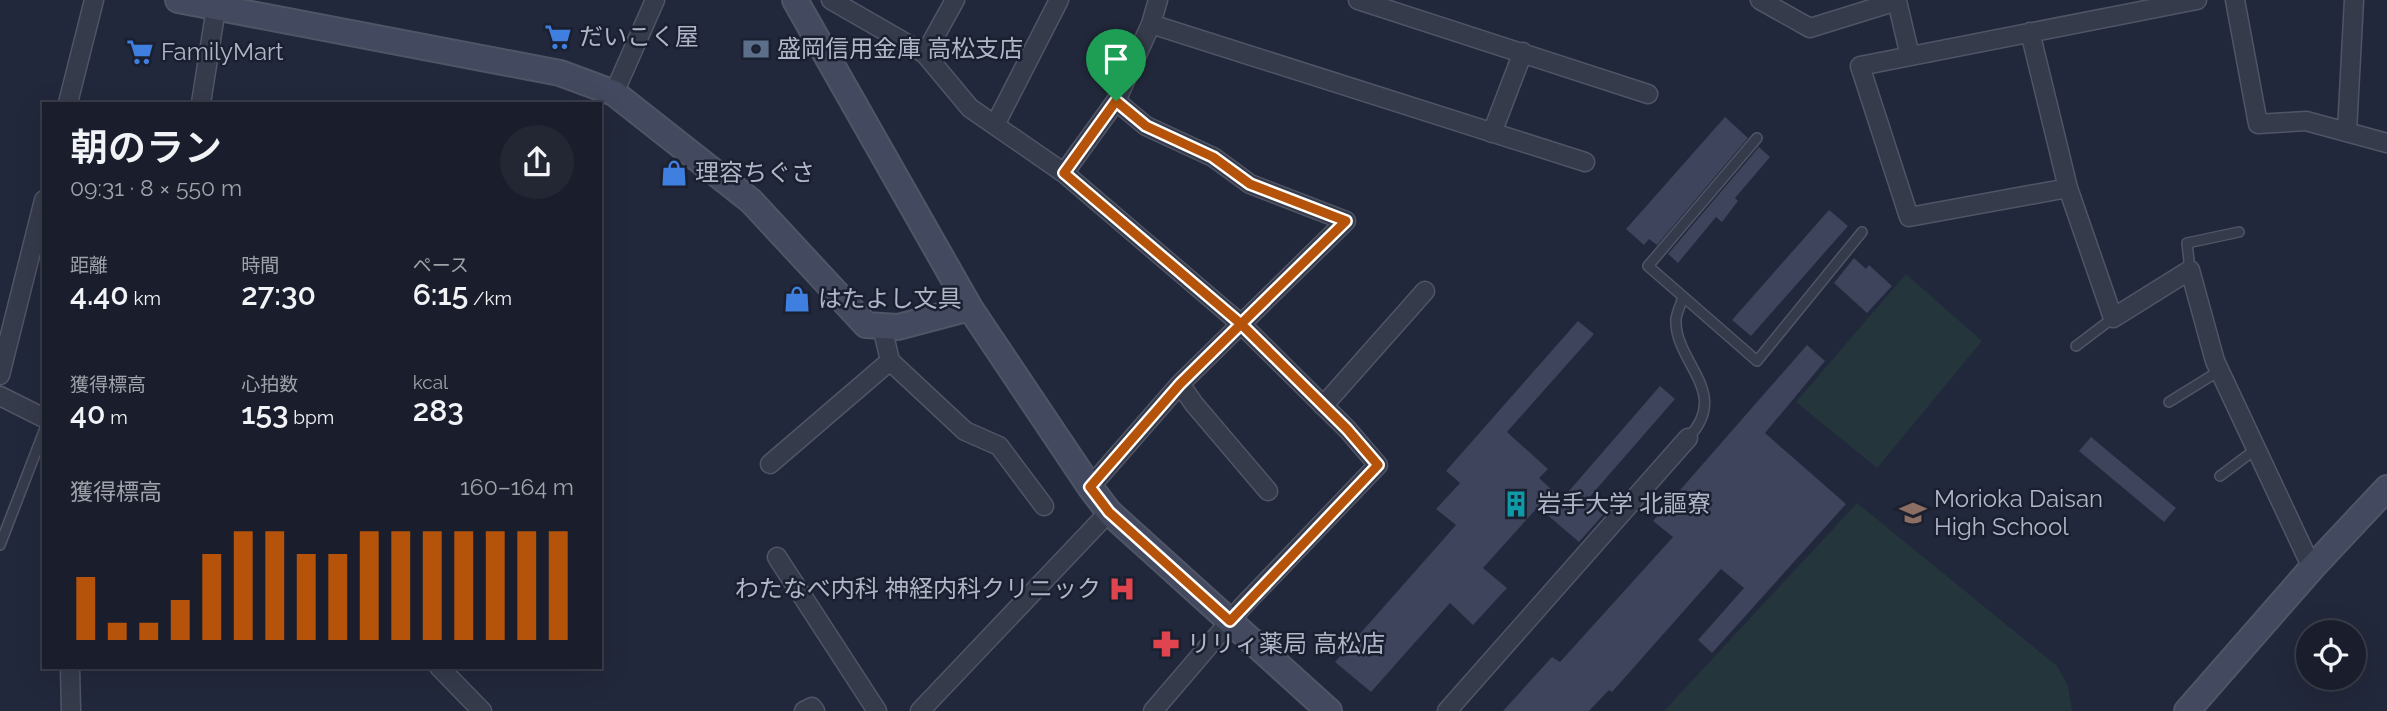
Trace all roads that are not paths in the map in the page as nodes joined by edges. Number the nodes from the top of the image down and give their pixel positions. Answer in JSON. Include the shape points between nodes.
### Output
{"nodes":[{"id":1,"x":94,"y":0,"type":"edge"},
{"id":2,"x":178,"y":0,"type":"edge"},
{"id":3,"x":655,"y":0,"type":"edge"},
{"id":4,"x":830,"y":0,"type":"edge"},
{"id":5,"x":955,"y":0,"type":"edge"},
{"id":6,"x":1059,"y":0,"type":"edge"},
{"id":7,"x":1158,"y":0,"type":"edge"},
{"id":8,"x":1359,"y":0,"type":"edge"},
{"id":9,"x":1760,"y":0,"type":"edge"},
{"id":10,"x":2197,"y":0,"type":"edge"},
{"id":11,"x":2235,"y":0,"type":"edge"},
{"id":12,"x":2354,"y":0,"type":"edge"},
{"id":13,"x":216,"y":8,"type":"junction"},
{"id":14,"x":267,"y":9,"type":"edge"},
{"id":15,"x":801,"y":10,"type":"edge"},
{"id":16,"x":1151,"y":23,"type":"junction"},
{"id":17,"x":2030,"y":32,"type":"junction"},
{"id":18,"x":1523,"y":52,"type":"junction"},
{"id":19,"x":925,"y":54,"type":"junction"},
{"id":20,"x":1910,"y":56,"type":"junction"},
{"id":21,"x":614,"y":93,"type":"junction"},
{"id":22,"x":1648,"y":94,"type":"dead end"},
{"id":23,"x":1116,"y":101,"type":"junction"},
{"id":24,"x":68,"y":102,"type":"edge"},
{"id":25,"x":201,"y":102,"type":"edge"},
{"id":26,"x":995,"y":125,"type":"junction"},
{"id":27,"x":2347,"y":131,"type":"junction"},
{"id":28,"x":1492,"y":133,"type":"junction"},
{"id":29,"x":1757,"y":138,"type":"dead end"},
{"id":30,"x":2387,"y":143,"type":"edge"},
{"id":31,"x":1585,"y":162,"type":"dead end"},
{"id":32,"x":1064,"y":173,"type":"junction"},
{"id":33,"x":2068,"y":188,"type":"junction"},
{"id":34,"x":42,"y":208,"type":"edge"},
{"id":35,"x":1862,"y":232,"type":"dead end"},
{"id":36,"x":2239,"y":232,"type":"dead end"},
{"id":37,"x":2190,"y":270,"type":"junction"},
{"id":38,"x":1425,"y":291,"type":"dead end"},
{"id":39,"x":1683,"y":298,"type":"junction"},
{"id":40,"x":970,"y":307,"type":"junction"},
{"id":41,"x":2113,"y":318,"type":"junction"},
{"id":42,"x":1241,"y":324,"type":"junction"},
{"id":43,"x":882,"y":326,"type":"junction"},
{"id":44,"x":2076,"y":346,"type":"dead end"},
{"id":45,"x":890,"y":360,"type":"junction"},
{"id":46,"x":2219,"y":371,"type":"junction"},
{"id":47,"x":0,"y":375,"type":"edge"},
{"id":48,"x":1180,"y":384,"type":"junction"},
{"id":49,"x":0,"y":396,"type":"edge"},
{"id":50,"x":2169,"y":402,"type":"dead end"},
{"id":51,"x":1323,"y":406,"type":"junction"},
{"id":52,"x":42,"y":417,"type":"edge"},
{"id":53,"x":42,"y":436,"type":"edge"},
{"id":54,"x":1688,"y":438,"type":"joint"},
{"id":55,"x":2256,"y":449,"type":"junction"},
{"id":56,"x":770,"y":464,"type":"dead end"},
{"id":57,"x":2220,"y":476,"type":"dead end"},
{"id":58,"x":1090,"y":487,"type":"junction"},
{"id":59,"x":2387,"y":488,"type":"edge"},
{"id":60,"x":1268,"y":491,"type":"dead end"},
{"id":61,"x":1045,"y":506,"type":"dead end"},
{"id":62,"x":1109,"y":512,"type":"junction"},
{"id":63,"x":0,"y":545,"type":"edge"},
{"id":64,"x":777,"y":557,"type":"dead end"},
{"id":65,"x":2312,"y":568,"type":"junction"},
{"id":66,"x":1230,"y":621,"type":"junction"},
{"id":67,"x":70,"y":669,"type":"edge"},
{"id":68,"x":441,"y":669,"type":"edge"},
{"id":69,"x":71,"y":711,"type":"edge"},
{"id":70,"x":481,"y":711,"type":"edge"},
{"id":71,"x":804,"y":711,"type":"edge"},
{"id":72,"x":815,"y":711,"type":"edge"},
{"id":73,"x":877,"y":711,"type":"edge"},
{"id":74,"x":920,"y":711,"type":"edge"},
{"id":75,"x":1153,"y":711,"type":"edge"},
{"id":76,"x":1329,"y":711,"type":"edge"},
{"id":77,"x":1447,"y":711,"type":"edge"},
{"id":78,"x":2187,"y":711,"type":"edge"}],
"edges":[{"from":1,"to":24,"type":"street"},
{"from":2,"to":13,"type":"street"},
{"from":3,"to":21,"type":"street"},
{"from":4,"to":15,"type":"street"},
{"from":4,"to":19,"type":"street"},
{"from":5,"to":19,"type":"street"},
{"from":6,"to":26,"type":"street"},
{"from":7,"to":16,"type":"street"},
{"from":8,"to":18,"type":"street"},
{"from":9,"to":20,"type":"street","via":[[1810,27],[1897,1]]},
{"from":10,"to":17,"type":"street"},
{"from":11,"to":27,"type":"street","via":[[2258,124],[2306,121]]},
{"from":12,"to":27,"type":"street"},
{"from":13,"to":14,"type":"street"},
{"from":13,"to":25,"type":"street"},
{"from":14,"to":21,"type":"street","via":[[560,73]]},
{"from":15,"to":40,"type":"street"},
{"from":16,"to":23,"type":"street"},
{"from":16,"to":28,"type":"street"},
{"from":17,"to":20,"type":"street"},
{"from":17,"to":33,"type":"street"},
{"from":18,"to":22,"type":"street"},
{"from":18,"to":28,"type":"street"},
{"from":19,"to":26,"type":"street","via":[[970,108]]},
{"from":20,"to":33,"type":"street","via":[[1860,66],[1909,217]]},
{"from":21,"to":43,"type":"street","via":[[751,201],[866,325]]},
{"from":23,"to":32,"type":"street"},
{"from":23,"to":42,"type":"street","via":[[1146,126],[1213,157],[1250,184],[1346,221]]},
{"from":26,"to":32,"type":"street"},
{"from":27,"to":30,"type":"street"},
{"from":28,"to":31,"type":"street"},
{"from":29,"to":39,"type":"lane","via":[[1648,265]]},
{"from":32,"to":42,"type":"street"},
{"from":33,"to":41,"type":"street"},
{"from":34,"to":47,"type":"street"},
{"from":35,"to":39,"type":"lane","via":[[1757,360]]},
{"from":36,"to":37,"type":"lane","via":[[2187,243]]},
{"from":37,"to":41,"type":"street"},
{"from":37,"to":46,"type":"street"},
{"from":38,"to":51,"type":"street"},
{"from":39,"to":54,"type":"lane","via":[[1676,319],[1679,337],[1703,394],[1703,414]]},
{"from":40,"to":43,"type":"street","via":[[898,327]]},
{"from":40,"to":58,"type":"street"},
{"from":41,"to":44,"type":"lane"},
{"from":42,"to":48,"type":"street"},
{"from":42,"to":51,"type":"street"},
{"from":43,"to":45,"type":"street"},
{"from":45,"to":56,"type":"street"},
{"from":45,"to":61,"type":"street","via":[[965,430],[999,446]]},
{"from":46,"to":50,"type":"lane"},
{"from":46,"to":55,"type":"street"},
{"from":48,"to":58,"type":"street"},
{"from":48,"to":60,"type":"street"},
{"from":49,"to":52,"type":"street"},
{"from":51,"to":66,"type":"street","via":[[1378,465]]},
{"from":53,"to":63,"type":"lane"},
{"from":54,"to":77,"type":"street"},
{"from":55,"to":57,"type":"lane"},
{"from":55,"to":65,"type":"street"},
{"from":58,"to":62,"type":"street"},
{"from":59,"to":65,"type":"street"},
{"from":62,"to":66,"type":"street"},
{"from":62,"to":74,"type":"street"},
{"from":64,"to":73,"type":"street"},
{"from":65,"to":78,"type":"street"},
{"from":66,"to":75,"type":"street"},
{"from":66,"to":76,"type":"street"},
{"from":67,"to":69,"type":"street"},
{"from":68,"to":70,"type":"street"},
{"from":71,"to":72,"type":"street","via":[[812,707]]}]}
